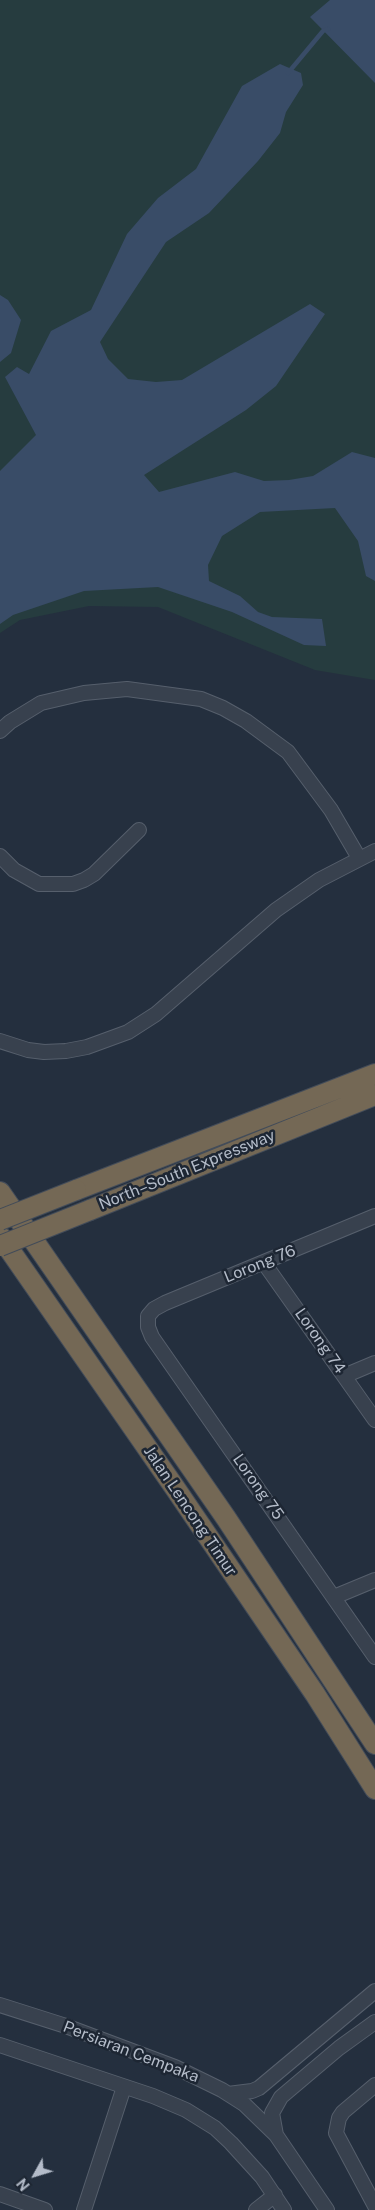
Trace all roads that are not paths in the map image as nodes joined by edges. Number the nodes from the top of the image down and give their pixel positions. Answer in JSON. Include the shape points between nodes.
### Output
{"nodes":[{"id":1,"x":0,"y":731,"type":"edge"},
{"id":2,"x":139,"y":830,"type":"dead end"},
{"id":3,"x":375,"y":851,"type":"edge"},
{"id":4,"x":0,"y":856,"type":"edge"},
{"id":5,"x":360,"y":858,"type":"junction"},
{"id":6,"x":0,"y":1041,"type":"edge"},
{"id":7,"x":375,"y":1074,"type":"edge"},
{"id":8,"x":375,"y":1095,"type":"edge"},
{"id":9,"x":0,"y":1192,"type":"edge"},
{"id":10,"x":375,"y":1216,"type":"edge"},
{"id":11,"x":0,"y":1220,"type":"edge"},
{"id":12,"x":0,"y":1236,"type":"edge"},
{"id":13,"x":0,"y":1246,"type":"edge"},
{"id":14,"x":264,"y":1263,"type":"junction"},
{"id":15,"x":148,"y":1316,"type":"joint"},
{"id":16,"x":375,"y":1363,"type":"edge"},
{"id":17,"x":344,"y":1376,"type":"junction"},
{"id":18,"x":375,"y":1420,"type":"edge"},
{"id":19,"x":375,"y":1580,"type":"edge"},
{"id":20,"x":334,"y":1597,"type":"junction"},
{"id":21,"x":375,"y":1656,"type":"edge"},
{"id":22,"x":375,"y":1744,"type":"edge"},
{"id":23,"x":375,"y":1789,"type":"edge"},
{"id":24,"x":375,"y":1991,"type":"edge"},
{"id":25,"x":0,"y":2005,"type":"edge"},
{"id":26,"x":375,"y":2022,"type":"edge"},
{"id":27,"x":0,"y":2045,"type":"edge"},
{"id":28,"x":375,"y":2085,"type":"edge"},
{"id":29,"x":124,"y":2087,"type":"junction"},
{"id":30,"x":228,"y":2094,"type":"junction"},
{"id":31,"x":276,"y":2135,"type":"junction"},
{"id":32,"x":0,"y":2194,"type":"edge"},
{"id":33,"x":275,"y":2196,"type":"junction"},
{"id":34,"x":375,"y":2206,"type":"edge"},
{"id":35,"x":45,"y":2210,"type":"edge"},
{"id":36,"x":84,"y":2210,"type":"edge"},
{"id":37,"x":256,"y":2210,"type":"edge"},
{"id":38,"x":284,"y":2210,"type":"edge"},
{"id":39,"x":327,"y":2210,"type":"edge"}],
"edges":[{"from":1,"to":5,"type":"street","via":[[41,703],[84,693],[134,690],[201,699],[246,721],[288,752],[331,810]]},
{"from":2,"to":4,"type":"street","via":[[94,874],[73,884],[39,884],[14,870]]},
{"from":3,"to":5,"type":"street"},
{"from":5,"to":6,"type":"street","via":[[319,880],[276,910],[156,1014],[128,1032],[66,1051],[28,1050]]},
{"from":7,"to":11,"type":"highway","name":"North–South Expressway","bridge":true},
{"from":8,"to":13,"type":"highway","name":"North–South Expressway","bridge":true},
{"from":9,"to":22,"type":"highway","name":"Jalan Lencong Timur","via":[[226,1518]]},
{"from":10,"to":14,"type":"street","name":"Lorong 76"},
{"from":12,"to":23,"type":"highway","name":"Jalan Lencong Timur","via":[[315,1694]]},
{"from":14,"to":15,"type":"street","name":"Lorong 76","via":[[165,1303]]},
{"from":14,"to":17,"type":"street","name":"Lorong 74"},
{"from":15,"to":20,"type":"street","name":"Lorong 75","via":[[152,1336]]},
{"from":16,"to":17,"type":"street"},
{"from":17,"to":18,"type":"street","name":"Lorong 74"},
{"from":19,"to":20,"type":"street"},
{"from":20,"to":21,"type":"street","name":"Lorong 75"},
{"from":24,"to":30,"type":"street","via":[[259,2088]]},
{"from":25,"to":30,"type":"street","name":"Persiaran Cempaka","via":[[175,2067]]},
{"from":26,"to":31,"type":"street","via":[[281,2097],[272,2113]]},
{"from":27,"to":29,"type":"street"},
{"from":28,"to":34,"type":"street","via":[[339,2118],[336,2133]]},
{"from":29,"to":33,"type":"street","via":[[186,2110],[215,2128],[248,2160]]},
{"from":29,"to":36,"type":"street"},
{"from":30,"to":31,"type":"street","name":"Persiaran Cempaka","via":[[244,2104]]},
{"from":31,"to":39,"type":"street","name":"Persiaran Cempaka"},
{"from":32,"to":35,"type":"street"},
{"from":33,"to":37,"type":"street"},
{"from":33,"to":38,"type":"street"}]}
